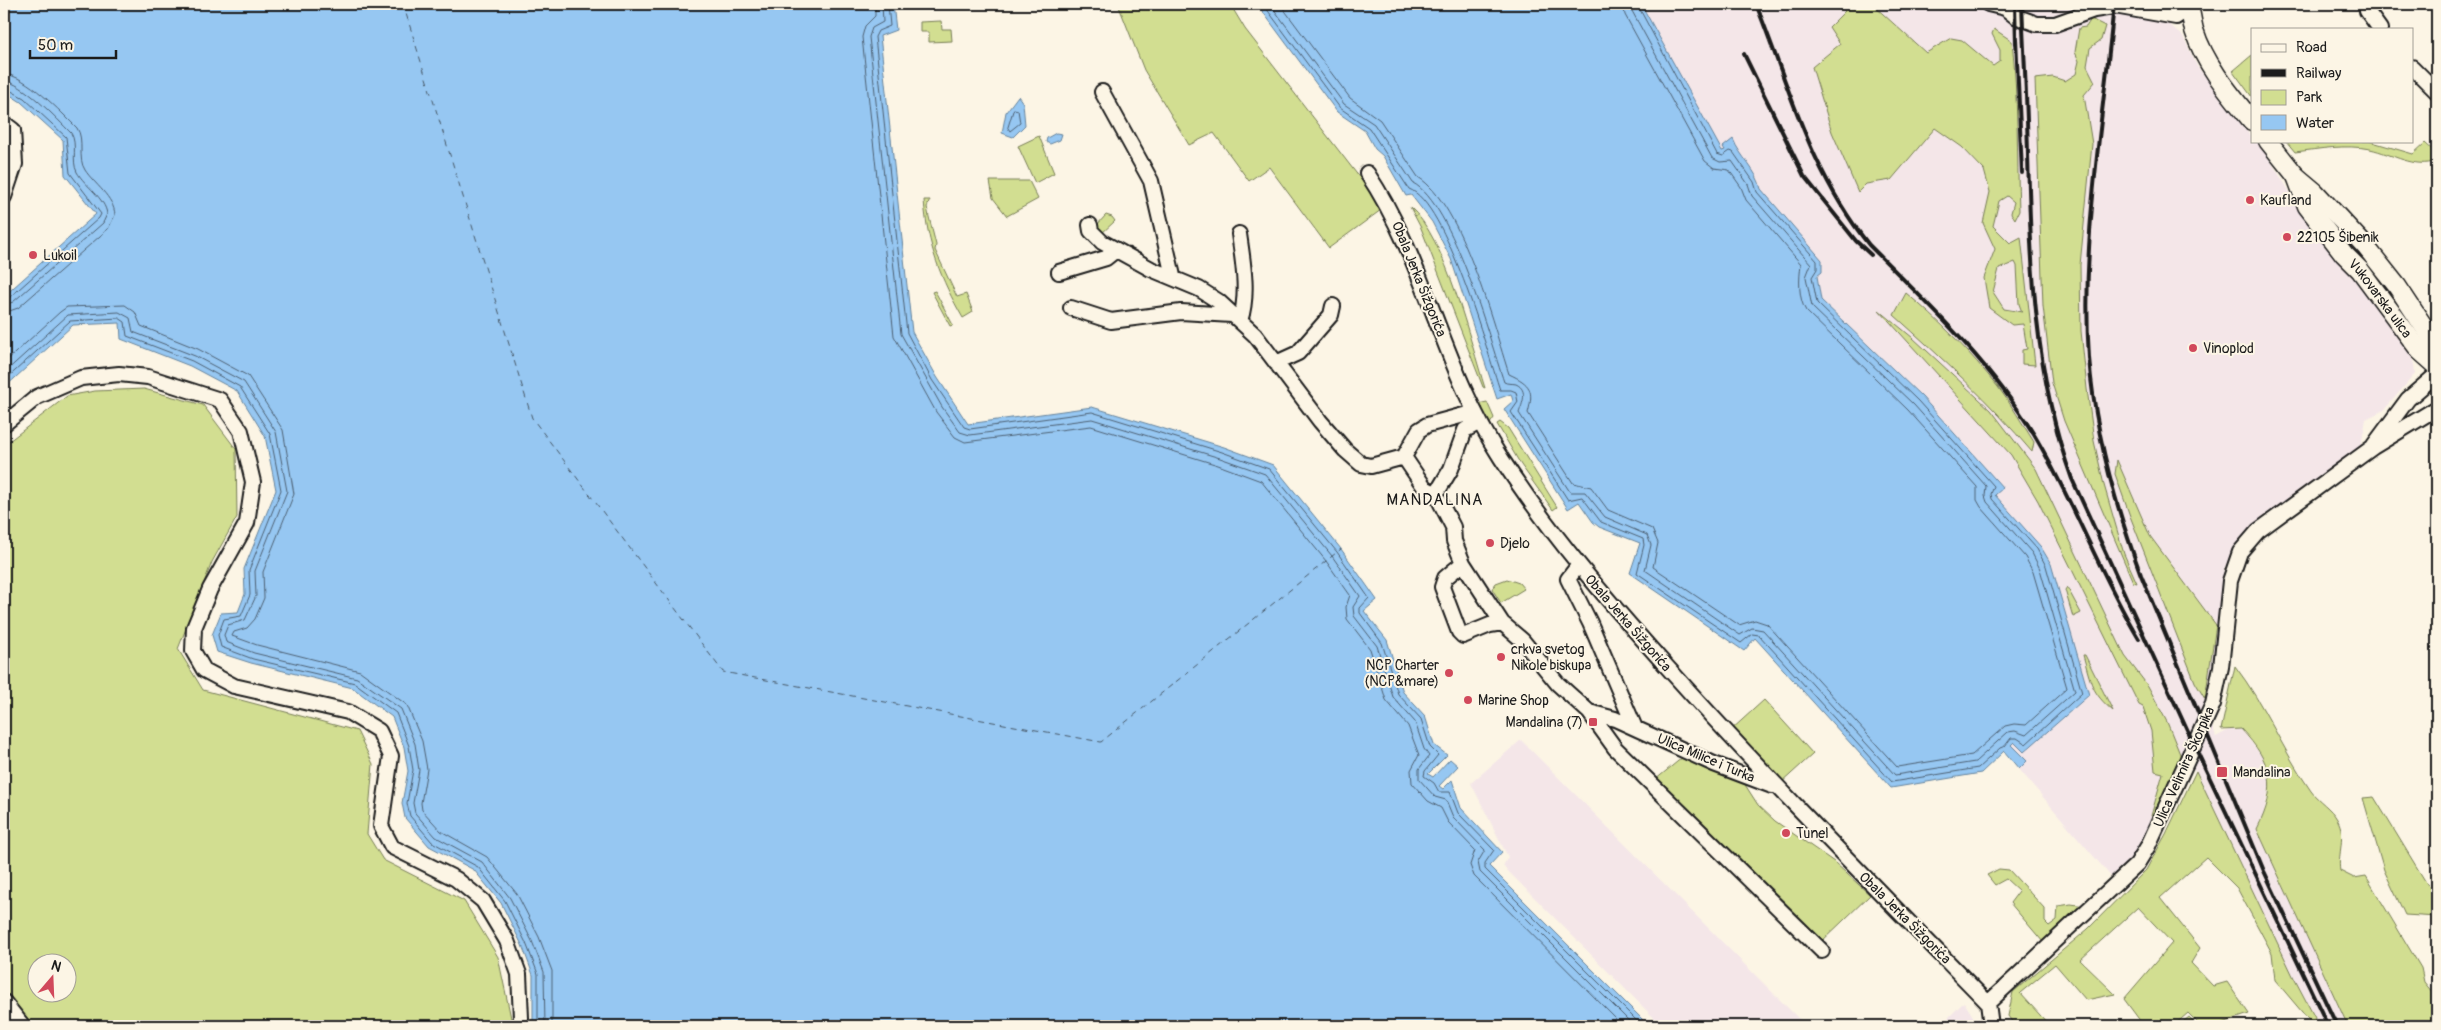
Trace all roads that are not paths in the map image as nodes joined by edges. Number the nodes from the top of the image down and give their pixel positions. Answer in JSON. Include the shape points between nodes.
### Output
{"nodes":[{"id":1,"x":1988,"y":4,"type":"edge"},
{"id":2,"x":2368,"y":4,"type":"edge"},
{"id":3,"x":2126,"y":5,"type":"edge"},
{"id":4,"x":2005,"y":6,"type":"edge"},
{"id":5,"x":2189,"y":6,"type":"edge"},
{"id":6,"x":2379,"y":28,"type":"edge"},
{"id":7,"x":2414,"y":69,"type":"edge"},
{"id":8,"x":1102,"y":92,"type":"dead end"},
{"id":9,"x":2437,"y":92,"type":"edge"},
{"id":10,"x":2251,"y":120,"type":"edge"},
{"id":11,"x":4,"y":123,"type":"edge"},
{"id":12,"x":2269,"y":142,"type":"edge"},
{"id":13,"x":1367,"y":173,"type":"dead end"},
{"id":14,"x":2296,"y":176,"type":"junction"},
{"id":15,"x":4,"y":197,"type":"edge"},
{"id":16,"x":1090,"y":226,"type":"dead end"},
{"id":17,"x":1239,"y":234,"type":"dead end"},
{"id":18,"x":1116,"y":250,"type":"junction"},
{"id":19,"x":1059,"y":272,"type":"dead end"},
{"id":20,"x":1173,"y":276,"type":"junction"},
{"id":21,"x":1333,"y":306,"type":"dead end"},
{"id":22,"x":1071,"y":308,"type":"dead end"},
{"id":23,"x":1236,"y":318,"type":"junction"},
{"id":24,"x":2437,"y":350,"type":"edge"},
{"id":25,"x":1276,"y":363,"type":"junction"},
{"id":26,"x":2437,"y":366,"type":"edge"},
{"id":27,"x":2437,"y":374,"type":"edge"},
{"id":28,"x":2437,"y":408,"type":"edge"},
{"id":29,"x":1477,"y":418,"type":"junction"},
{"id":30,"x":4,"y":424,"type":"edge"},
{"id":31,"x":2373,"y":446,"type":"junction"},
{"id":32,"x":1404,"y":456,"type":"junction"},
{"id":33,"x":1436,"y":494,"type":"junction"},
{"id":34,"x":1463,"y":563,"type":"junction"},
{"id":35,"x":1578,"y":566,"type":"junction"},
{"id":36,"x":1502,"y":623,"type":"junction"},
{"id":37,"x":1589,"y":712,"type":"junction"},
{"id":38,"x":1635,"y":728,"type":"junction"},
{"id":39,"x":1776,"y":788,"type":"junction"},
{"id":40,"x":1822,"y":951,"type":"dead end"},
{"id":41,"x":4,"y":1002,"type":"edge"},
{"id":42,"x":1988,"y":1003,"type":"junction"},
{"id":43,"x":23,"y":1026,"type":"edge"},
{"id":44,"x":518,"y":1026,"type":"edge"},
{"id":45,"x":1991,"y":1026,"type":"edge"}],
"edges":[{"from":1,"to":4,"type":"street"},
{"from":2,"to":6,"type":"street","via":[[2367,10]]},
{"from":3,"to":4,"type":"street","via":[[2094,10],[2055,24],[2037,24],[2015,16]]},
{"from":3,"to":5,"type":"street","via":[[2176,18]]},
{"from":5,"to":10,"type":"main road","via":[[2194,31],[2216,75]]},
{"from":7,"to":9,"type":"street"},
{"from":8,"to":20,"type":"street","via":[[1151,181]]},
{"from":11,"to":15,"type":"street","via":[[13,130],[15,164]]},
{"from":12,"to":14,"type":"main road","name":"Vukovarska ulica"},
{"from":13,"to":29,"type":"street","name":"Obala Jerka Šižgorića","via":[[1394,216]]},
{"from":14,"to":24,"type":"main road","name":"Vukovarska ulica","via":[[2371,253],[2397,286]]},
{"from":14,"to":26,"type":"main road","name":"Vukovarska ulica","via":[[2307,206],[2420,351]]},
{"from":16,"to":18,"type":"street","via":[[1102,242]]},
{"from":17,"to":23,"type":"street","via":[[1244,308]]},
{"from":18,"to":19,"type":"street","via":[[1106,258]]},
{"from":18,"to":20,"type":"street","via":[[1151,269]]},
{"from":20,"to":23,"type":"street","via":[[1218,301]]},
{"from":21,"to":25,"type":"street","via":[[1331,315],[1298,353]]},
{"from":22,"to":23,"type":"street","via":[[1111,321],[1181,312]]},
{"from":23,"to":25,"type":"street","via":[[1255,335]]},
{"from":25,"to":32,"type":"street","via":[[1320,421],[1361,464],[1371,466]]},
{"from":27,"to":31,"type":"street","name":"Ulica Velimira Škorpika","via":[[2408,399]]},
{"from":28,"to":31,"type":"street","name":"Ulica Velimira Škorpika"},
{"from":29,"to":32,"type":"street","via":[[1427,425],[1419,430]]},
{"from":29,"to":33,"type":"street","via":[[1465,430],[1450,470]]},
{"from":29,"to":35,"type":"street","name":"Obala Jerka Šižgorića","via":[[1522,489]]},
{"from":30,"to":44,"type":"street","via":[[37,397],[81,378],[119,374],[148,377],[220,400],[241,431],[253,482],[247,522],[210,588],[194,628],[193,651],[204,670],[234,686],[348,712],[379,731],[391,756],[382,826],[392,846],[456,879],[483,901],[507,941],[519,974],[521,1018]]},
{"from":31,"to":42,"type":"street","name":"Ulica Velimira Škorpika","via":[[2258,531],[2240,552],[2230,581],[2221,667],[2213,704],[2148,846],[2136,864]]},
{"from":32,"to":33,"type":"street","name":"Ulica Milice i Turka","via":[[1425,488]]},
{"from":33,"to":34,"type":"street","name":"Ulica Milice i Turka","via":[[1453,527],[1454,541]]},
{"from":34,"to":36,"type":"street","name":"Ulica Milice i Turka"},
{"from":34,"to":36,"type":"street","via":[[1445,578],[1442,587],[1459,632],[1463,636]]},
{"from":35,"to":38,"type":"street","via":[[1568,579]]},
{"from":35,"to":39,"type":"street","name":"Obala Jerka Šižgorića"},
{"from":36,"to":37,"type":"street","name":"Ulica Milice i Turka","via":[[1522,640],[1558,684]]},
{"from":37,"to":38,"type":"street","name":"Ulica Milice i Turka","via":[[1615,718]]},
{"from":37,"to":40,"type":"street","via":[[1615,748]]},
{"from":38,"to":39,"type":"street","name":"Ulica Milice i Turka"},
{"from":39,"to":42,"type":"street","name":"Obala Jerka Šižgorića"},
{"from":41,"to":43,"type":"street"},
{"from":42,"to":45,"type":"street"}]}
